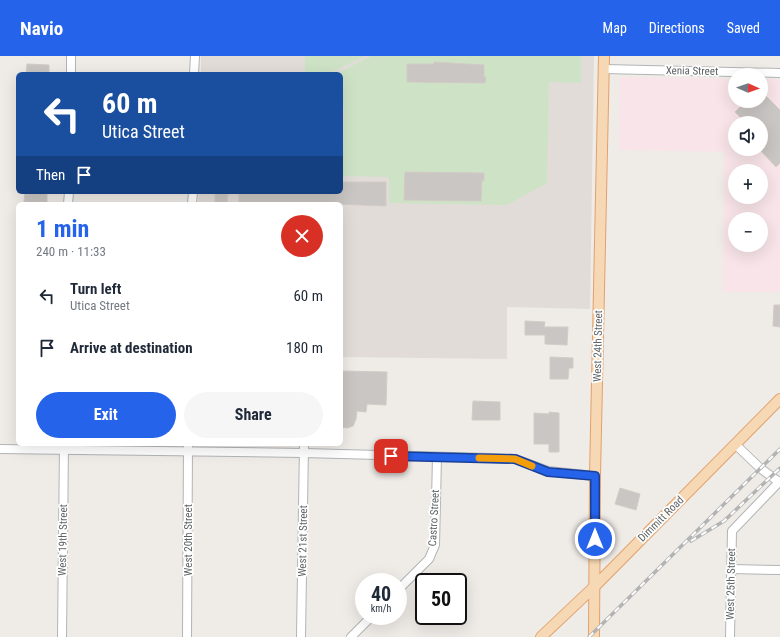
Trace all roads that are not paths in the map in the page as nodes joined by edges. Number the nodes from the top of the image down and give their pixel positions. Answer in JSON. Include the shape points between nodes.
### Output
{"nodes":[{"id":1,"x":71,"y":56,"type":"edge"},
{"id":2,"x":195,"y":56,"type":"edge"},
{"id":3,"x":604,"y":56,"type":"edge"},
{"id":4,"x":604,"y":69,"type":"junction"},
{"id":5,"x":71,"y":72,"type":"edge"},
{"id":6,"x":194,"y":72,"type":"edge"},
{"id":7,"x":780,"y":73,"type":"edge"},
{"id":8,"x":780,"y":399,"type":"edge"},
{"id":9,"x":735,"y":444,"type":"junction"},
{"id":10,"x":304,"y":446,"type":"edge"},
{"id":11,"x":64,"y":447,"type":"edge"},
{"id":12,"x":0,"y":448,"type":"edge"},
{"id":13,"x":188,"y":448,"type":"edge"},
{"id":14,"x":304,"y":453,"type":"junction"},
{"id":15,"x":436,"y":457,"type":"junction"},
{"id":16,"x":595,"y":476,"type":"junction"},
{"id":17,"x":779,"y":482,"type":"edge"},
{"id":18,"x":731,"y":569,"type":"junction"},
{"id":19,"x":780,"y":570,"type":"edge"},
{"id":20,"x":407,"y":581,"type":"edge"},
{"id":21,"x":595,"y":586,"type":"junction"},
{"id":22,"x":363,"y":625,"type":"edge"},
{"id":23,"x":62,"y":637,"type":"edge"},
{"id":24,"x":187,"y":637,"type":"edge"},
{"id":25,"x":301,"y":637,"type":"edge"},
{"id":26,"x":351,"y":637,"type":"edge"},
{"id":27,"x":541,"y":637,"type":"edge"},
{"id":28,"x":594,"y":637,"type":"edge"},
{"id":29,"x":730,"y":637,"type":"edge"}],
"edges":[{"from":1,"to":5,"type":"street"},
{"from":2,"to":6,"type":"street"},
{"from":3,"to":4,"type":"main road","name":"West 24th Street"},
{"from":4,"to":7,"type":"street","name":"Xenia Street"},
{"from":4,"to":16,"type":"main road","name":"West 24th Street"},
{"from":8,"to":9,"type":"main road","name":"Dimmitt Road"},
{"from":9,"to":17,"type":"street"},
{"from":9,"to":21,"type":"main road","name":"Dimmitt Road"},
{"from":10,"to":14,"type":"street","name":"West 21st Street"},
{"from":11,"to":12,"type":"street"},
{"from":11,"to":13,"type":"street"},
{"from":11,"to":23,"type":"street","name":"West 19th Street"},
{"from":13,"to":14,"type":"street"},
{"from":13,"to":24,"type":"street","name":"West 20th Street"},
{"from":14,"to":15,"type":"street"},
{"from":14,"to":25,"type":"street","name":"West 21st Street"},
{"from":15,"to":16,"type":"street","via":[[515,459],[548,472]]},
{"from":15,"to":20,"type":"street","name":"Castro Street","via":[[434,545],[429,559]]},
{"from":16,"to":21,"type":"main road","name":"West 24th Street"},
{"from":17,"to":18,"type":"street","name":"West 25th Street","via":[[732,531]]},
{"from":18,"to":19,"type":"street"},
{"from":18,"to":29,"type":"street","name":"West 25th Street"},
{"from":21,"to":27,"type":"main road","name":"Dimmitt Road"},
{"from":21,"to":28,"type":"main road","name":"West 24th Street"},
{"from":22,"to":26,"type":"street"}]}
